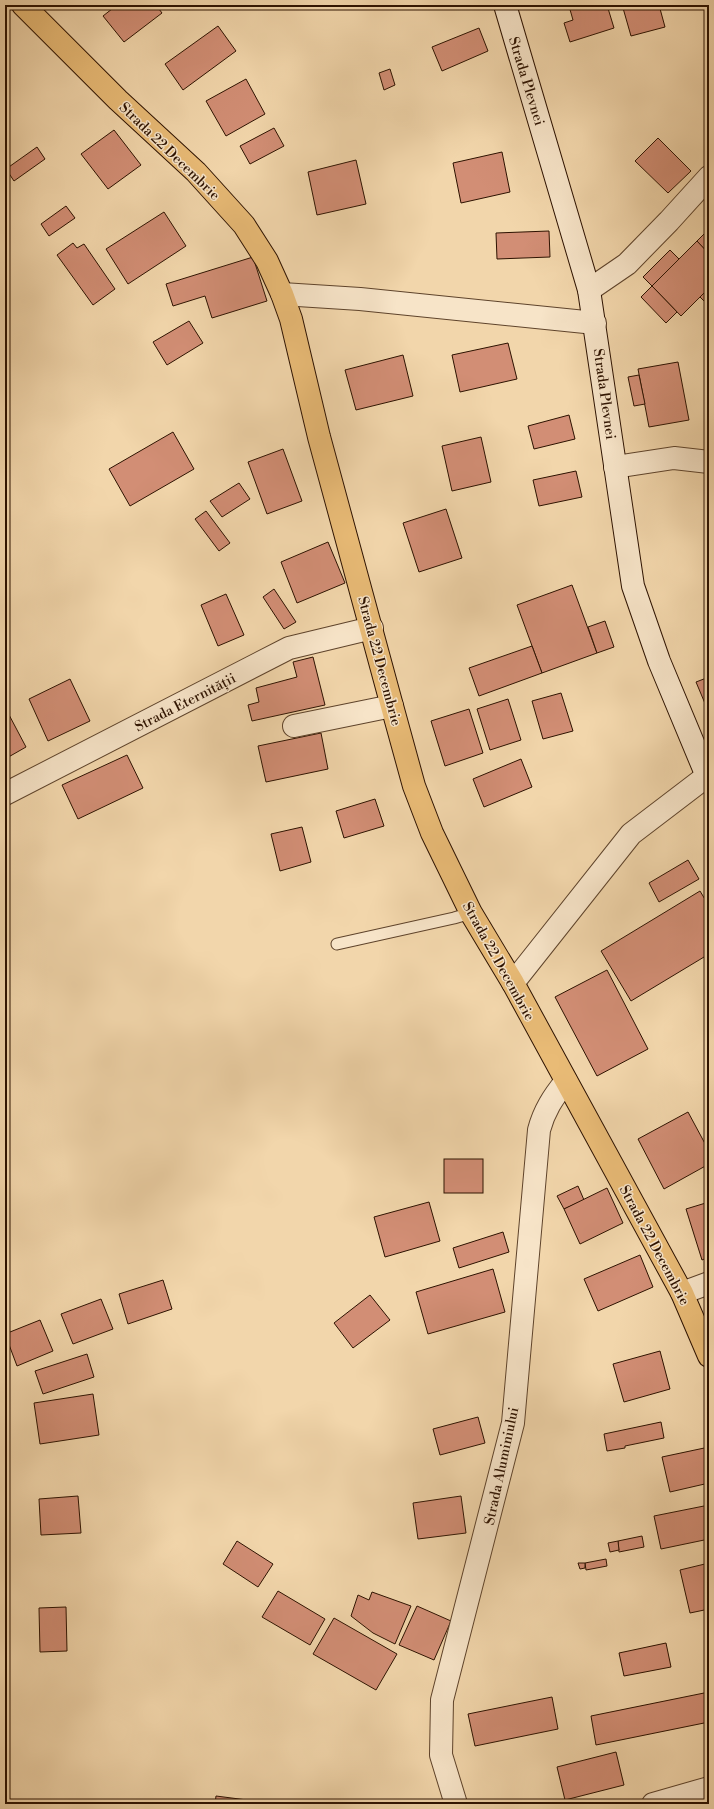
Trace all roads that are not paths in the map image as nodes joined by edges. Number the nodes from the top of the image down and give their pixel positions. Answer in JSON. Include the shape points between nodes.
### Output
{"nodes":[{"id":1,"x":23,"y":5,"type":"edge"},
{"id":2,"x":504,"y":5,"type":"edge"},
{"id":3,"x":709,"y":177,"type":"edge"},
{"id":4,"x":589,"y":290,"type":"junction"},
{"id":5,"x":282,"y":294,"type":"junction"},
{"id":6,"x":595,"y":323,"type":"junction"},
{"id":7,"x":709,"y":462,"type":"edge"},
{"id":8,"x":615,"y":466,"type":"junction"},
{"id":9,"x":372,"y":628,"type":"junction"},
{"id":10,"x":392,"y":706,"type":"junction"},
{"id":11,"x":294,"y":726,"type":"dead end"},
{"id":12,"x":708,"y":778,"type":"edge"},
{"id":13,"x":5,"y":794,"type":"edge"},
{"id":14,"x":472,"y":913,"type":"junction"},
{"id":15,"x":337,"y":944,"type":"dead end"},
{"id":16,"x":513,"y":983,"type":"junction"},
{"id":17,"x":566,"y":1081,"type":"junction"},
{"id":18,"x":709,"y":1283,"type":"edge"},
{"id":19,"x":682,"y":1293,"type":"junction"},
{"id":20,"x":709,"y":1356,"type":"edge"},
{"id":21,"x":709,"y":1788,"type":"edge"},
{"id":22,"x":456,"y":1804,"type":"edge"},
{"id":23,"x":654,"y":1804,"type":"edge"}],
"edges":[{"from":1,"to":5,"type":"main road","name":"Strada 22 Decembrie","via":[[118,100],[196,172],[238,219],[267,262]]},
{"from":2,"to":4,"type":"street","name":"Strada Plevnei"},
{"from":3,"to":4,"type":"street","via":[[626,264]]},
{"from":4,"to":6,"type":"street","name":"Strada Plevnei"},
{"from":5,"to":6,"type":"street"},
{"from":5,"to":9,"type":"main road","name":"Strada 22 Decembrie","via":[[298,345],[319,437]]},
{"from":6,"to":8,"type":"street","name":"Strada Plevnei"},
{"from":7,"to":8,"type":"street","via":[[674,458]]},
{"from":8,"to":12,"type":"street","name":"Strada Plevnei","via":[[633,586],[658,661]]},
{"from":9,"to":10,"type":"main road","name":"Strada 22 Decembrie"},
{"from":9,"to":13,"type":"street","name":"Strada Eternității","via":[[290,648]]},
{"from":10,"to":11,"type":"street"},
{"from":10,"to":14,"type":"main road","name":"Strada 22 Decembrie","via":[[414,786],[432,833]]},
{"from":12,"to":16,"type":"street","via":[[631,834]]},
{"from":14,"to":15,"type":"lane"},
{"from":14,"to":16,"type":"main road","name":"Strada 22 Decembrie"},
{"from":16,"to":17,"type":"main road","name":"Strada 22 Decembrie"},
{"from":17,"to":19,"type":"main road","name":"Strada 22 Decembrie"},
{"from":17,"to":22,"type":"street","name":"Strada Aluminiului","via":[[551,1100],[539,1130],[513,1423],[442,1700],[441,1755]]},
{"from":18,"to":19,"type":"street"},
{"from":19,"to":20,"type":"main road","name":"Strada 22 Decembrie"},
{"from":21,"to":23,"type":"street"}]}
